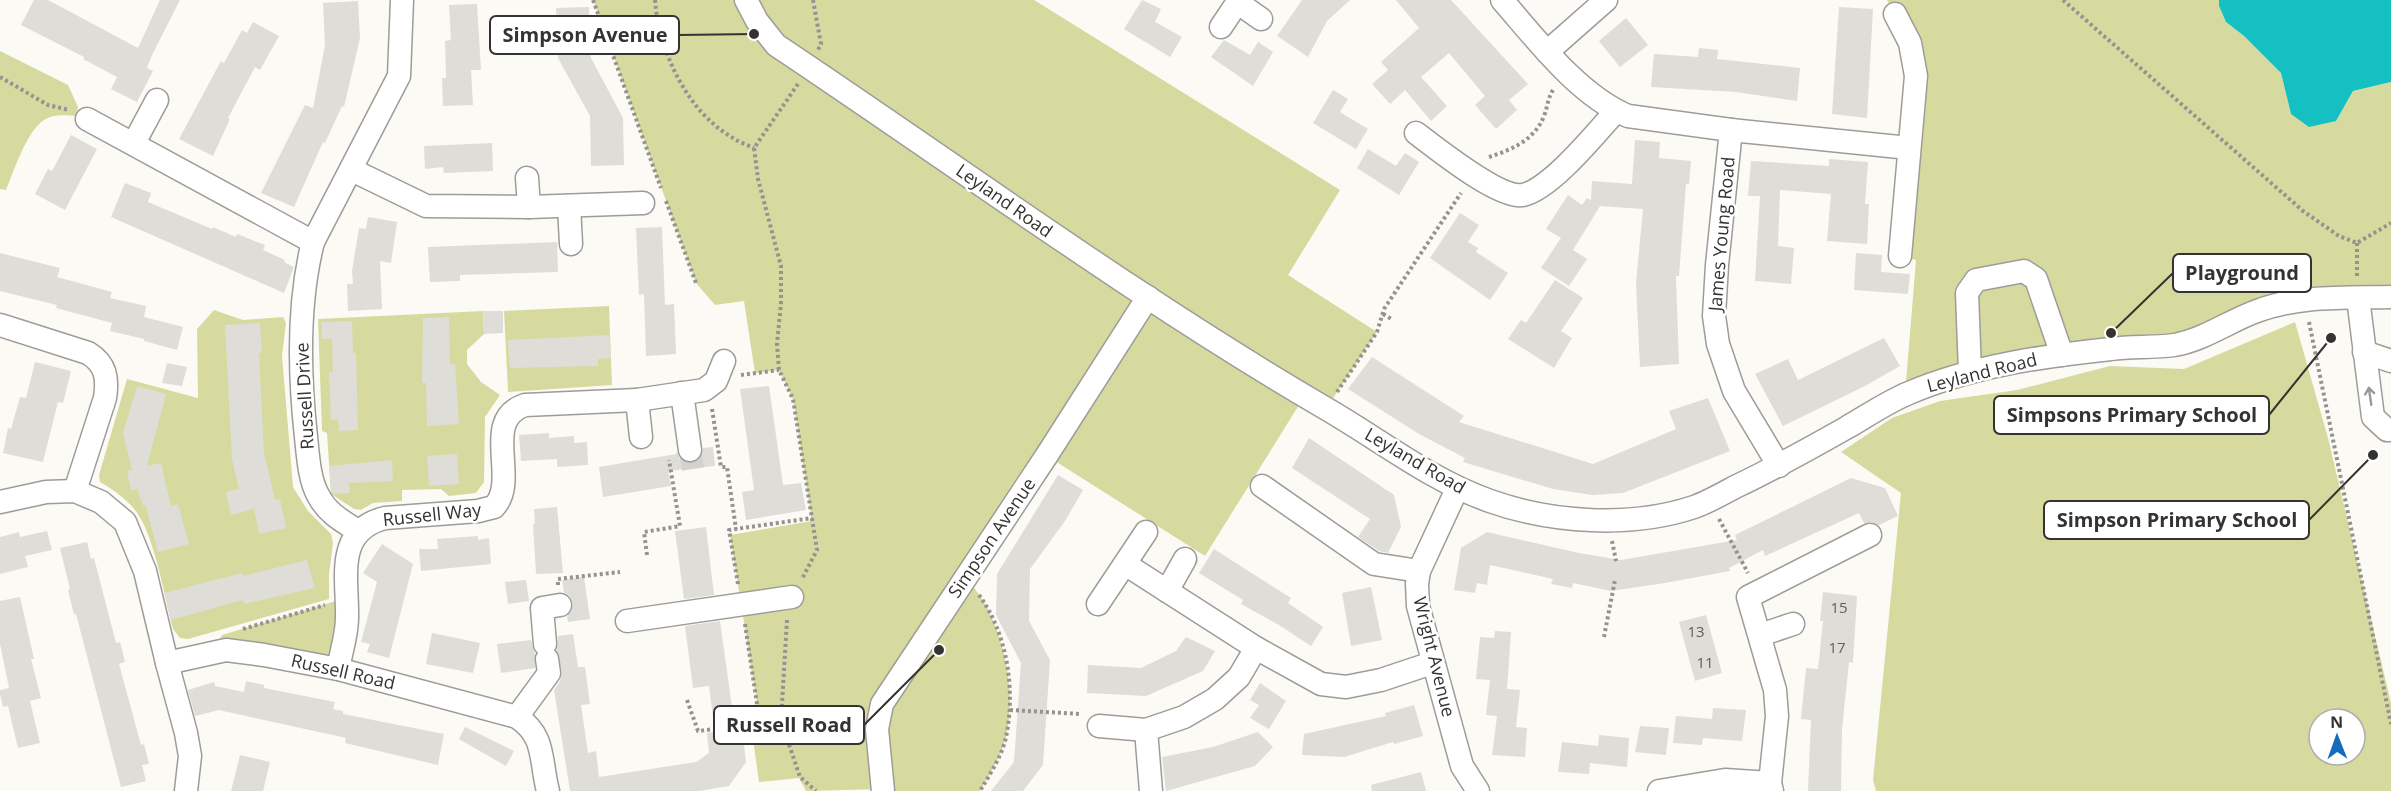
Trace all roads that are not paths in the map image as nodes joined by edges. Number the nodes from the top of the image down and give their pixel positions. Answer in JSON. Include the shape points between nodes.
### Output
{"nodes":[{"id":1,"x":402,"y":0,"type":"edge"},
{"id":2,"x":746,"y":0,"type":"edge"},
{"id":3,"x":1502,"y":0,"type":"edge"},
{"id":4,"x":1606,"y":0,"type":"edge"},
{"id":5,"x":1238,"y":1,"type":"edge"},
{"id":6,"x":1895,"y":14,"type":"dead end"},
{"id":7,"x":1260,"y":19,"type":"dead end"},
{"id":8,"x":1221,"y":27,"type":"dead end"},
{"id":9,"x":1547,"y":52,"type":"junction"},
{"id":10,"x":157,"y":100,"type":"dead end"},
{"id":11,"x":1616,"y":111,"type":"junction"},
{"id":12,"x":87,"y":119,"type":"road end"},
{"id":13,"x":1731,"y":130,"type":"junction"},
{"id":14,"x":1416,"y":133,"type":"dead end"},
{"id":15,"x":134,"y":143,"type":"junction"},
{"id":16,"x":1909,"y":148,"type":"junction"},
{"id":17,"x":352,"y":170,"type":"junction"},
{"id":18,"x":526,"y":177,"type":"dead end"},
{"id":19,"x":643,"y":203,"type":"dead end"},
{"id":20,"x":569,"y":206,"type":"junction"},
{"id":21,"x":528,"y":207,"type":"junction"},
{"id":22,"x":313,"y":242,"type":"junction"},
{"id":23,"x":571,"y":244,"type":"dead end"},
{"id":24,"x":1900,"y":256,"type":"dead end"},
{"id":25,"x":1148,"y":297,"type":"junction"},
{"id":26,"x":2391,"y":297,"type":"edge"},
{"id":27,"x":2358,"y":298,"type":"junction"},
{"id":28,"x":0,"y":325,"type":"edge"},
{"id":29,"x":2364,"y":352,"type":"junction"},
{"id":30,"x":2062,"y":355,"type":"junction"},
{"id":31,"x":2391,"y":361,"type":"edge"},
{"id":32,"x":1970,"y":372,"type":"junction"},
{"id":33,"x":715,"y":376,"type":"road end"},
{"id":34,"x":682,"y":393,"type":"junction"},
{"id":35,"x":637,"y":400,"type":"junction"},
{"id":36,"x":2391,"y":430,"type":"edge"},
{"id":37,"x":641,"y":437,"type":"dead end"},
{"id":38,"x":690,"y":450,"type":"tunnel mouth"},
{"id":39,"x":1779,"y":466,"type":"junction"},
{"id":40,"x":1262,"y":486,"type":"dead end"},
{"id":41,"x":1457,"y":489,"type":"junction"},
{"id":42,"x":75,"y":491,"type":"junction"},
{"id":43,"x":0,"y":502,"type":"edge"},
{"id":44,"x":358,"y":531,"type":"junction"},
{"id":45,"x":1146,"y":532,"type":"dead end"},
{"id":46,"x":1870,"y":535,"type":"dead end"},
{"id":47,"x":1185,"y":559,"type":"dead end"},
{"id":48,"x":1125,"y":564,"type":"junction"},
{"id":49,"x":1419,"y":572,"type":"junction"},
{"id":50,"x":1167,"y":591,"type":"junction"},
{"id":51,"x":792,"y":597,"type":"road end"},
{"id":52,"x":1098,"y":604,"type":"dead end"},
{"id":53,"x":560,"y":605,"type":"road end"},
{"id":54,"x":627,"y":621,"type":"dead end"},
{"id":55,"x":1793,"y":624,"type":"dead end"},
{"id":56,"x":1760,"y":635,"type":"junction"},
{"id":57,"x":1256,"y":648,"type":"junction"},
{"id":58,"x":167,"y":663,"type":"junction"},
{"id":59,"x":1432,"y":663,"type":"junction"},
{"id":60,"x":338,"y":669,"type":"junction"},
{"id":61,"x":517,"y":717,"type":"junction"},
{"id":62,"x":1099,"y":726,"type":"road end"},
{"id":63,"x":1146,"y":730,"type":"junction"},
{"id":64,"x":1771,"y":787,"type":"edge"},
{"id":65,"x":876,"y":790,"type":"edge"},
{"id":66,"x":186,"y":791,"type":"edge"},
{"id":67,"x":549,"y":791,"type":"edge"},
{"id":68,"x":1151,"y":791,"type":"edge"},
{"id":69,"x":1478,"y":791,"type":"edge"},
{"id":70,"x":1659,"y":791,"type":"edge"}],
"edges":[{"from":1,"to":17,"type":"street","name":"Russell Drive","via":[[399,76]]},
{"from":2,"to":25,"type":"street","name":"Leyland Road","via":[[776,45]]},
{"from":3,"to":9,"type":"street","name":"James Young Road"},
{"from":4,"to":9,"type":"street"},
{"from":5,"to":7,"type":"street"},
{"from":5,"to":8,"type":"street"},
{"from":6,"to":16,"type":"street","via":[[1910,43],[1916,76]]},
{"from":9,"to":11,"type":"street","name":"James Young Road"},
{"from":10,"to":15,"type":"street"},
{"from":11,"to":13,"type":"street","name":"James Young Road"},
{"from":11,"to":14,"type":"street","via":[[1543,185],[1522,195],[1502,190],[1473,174]]},
{"from":12,"to":15,"type":"street"},
{"from":13,"to":16,"type":"street","name":"James Young Road"},
{"from":13,"to":39,"type":"street","name":"James Young Road","via":[[1714,316],[1734,391]]},
{"from":15,"to":22,"type":"street"},
{"from":16,"to":24,"type":"street"},
{"from":17,"to":21,"type":"street","via":[[426,206]]},
{"from":17,"to":22,"type":"street","name":"Russell Drive"},
{"from":18,"to":21,"type":"street"},
{"from":19,"to":20,"type":"street"},
{"from":20,"to":21,"type":"street"},
{"from":20,"to":23,"type":"street"},
{"from":22,"to":44,"type":"street","name":"Russell Drive","via":[[302,319],[301,393],[308,458],[317,494],[330,513]]},
{"from":25,"to":41,"type":"street","name":"Leyland Road"},
{"from":25,"to":65,"type":"street","name":"Simpson Avenue","via":[[882,704],[877,729]]},
{"from":26,"to":27,"type":"street","name":"Leyland Road"},
{"from":27,"to":29,"type":"street"},
{"from":27,"to":30,"type":"street","name":"Leyland Road","via":[[2295,301],[2254,312],[2197,339],[2172,345]]},
{"from":28,"to":42,"type":"street","via":[[88,353],[99,360],[105,371],[105,398]]},
{"from":29,"to":31,"type":"street"},
{"from":36,"to":29,"type":"street","one_way":true,"via":[[2373,417]]},
{"from":30,"to":32,"type":"street","name":"Leyland Road"},
{"from":30,"to":32,"type":"street","via":[[2036,279],[2024,271],[1976,280],[1967,293]]},
{"from":32,"to":39,"type":"street","name":"Leyland Road","via":[[1905,394]]},
{"from":33,"to":34,"type":"street","name":"Russell Way"},
{"from":34,"to":35,"type":"street","name":"Russell Way"},
{"from":34,"to":38,"type":"street"},
{"from":35,"to":37,"type":"street"},
{"from":35,"to":44,"type":"street","name":"Russell Way","via":[[514,408],[504,421],[501,495],[494,507],[385,518]]},
{"from":39,"to":41,"type":"street","name":"Leyland Road","via":[[1694,507],[1607,520],[1533,512]]},
{"from":40,"to":49,"type":"street","via":[[1374,564]]},
{"from":41,"to":49,"type":"street","name":"Wright Avenue"},
{"from":42,"to":43,"type":"street","via":[[46,492]]},
{"from":42,"to":58,"type":"street","via":[[101,502],[125,522],[145,571]]},
{"from":44,"to":60,"type":"street","name":"Russell Way","via":[[349,548],[345,573],[347,621]]},
{"from":45,"to":48,"type":"street"},
{"from":46,"to":56,"type":"street","via":[[1748,597]]},
{"from":47,"to":50,"type":"street"},
{"from":48,"to":50,"type":"street"},
{"from":48,"to":52,"type":"street"},
{"from":49,"to":59,"type":"street","name":"Wright Avenue","via":[[1418,606]]},
{"from":50,"to":57,"type":"street"},
{"from":51,"to":54,"type":"street"},
{"from":53,"to":61,"type":"street","via":[[542,608],[549,673]]},
{"from":55,"to":56,"type":"street"},
{"from":56,"to":64,"type":"street","via":[[1775,690],[1777,716]]},
{"from":57,"to":59,"type":"street","via":[[1321,684],[1346,687]]},
{"from":57,"to":63,"type":"street","via":[[1239,677],[1215,699],[1185,717]]},
{"from":58,"to":60,"type":"street","name":"Russell Road","via":[[214,652],[241,651]]},
{"from":58,"to":66,"type":"street","via":[[190,756]]},
{"from":59,"to":69,"type":"street","name":"Wright Avenue","via":[[1462,766]]},
{"from":60,"to":61,"type":"street","name":"Russell Road"},
{"from":61,"to":67,"type":"street","via":[[537,737]]},
{"from":62,"to":63,"type":"street"},
{"from":63,"to":68,"type":"street"},
{"from":64,"to":70,"type":"street","via":[[1725,780]]}]}
